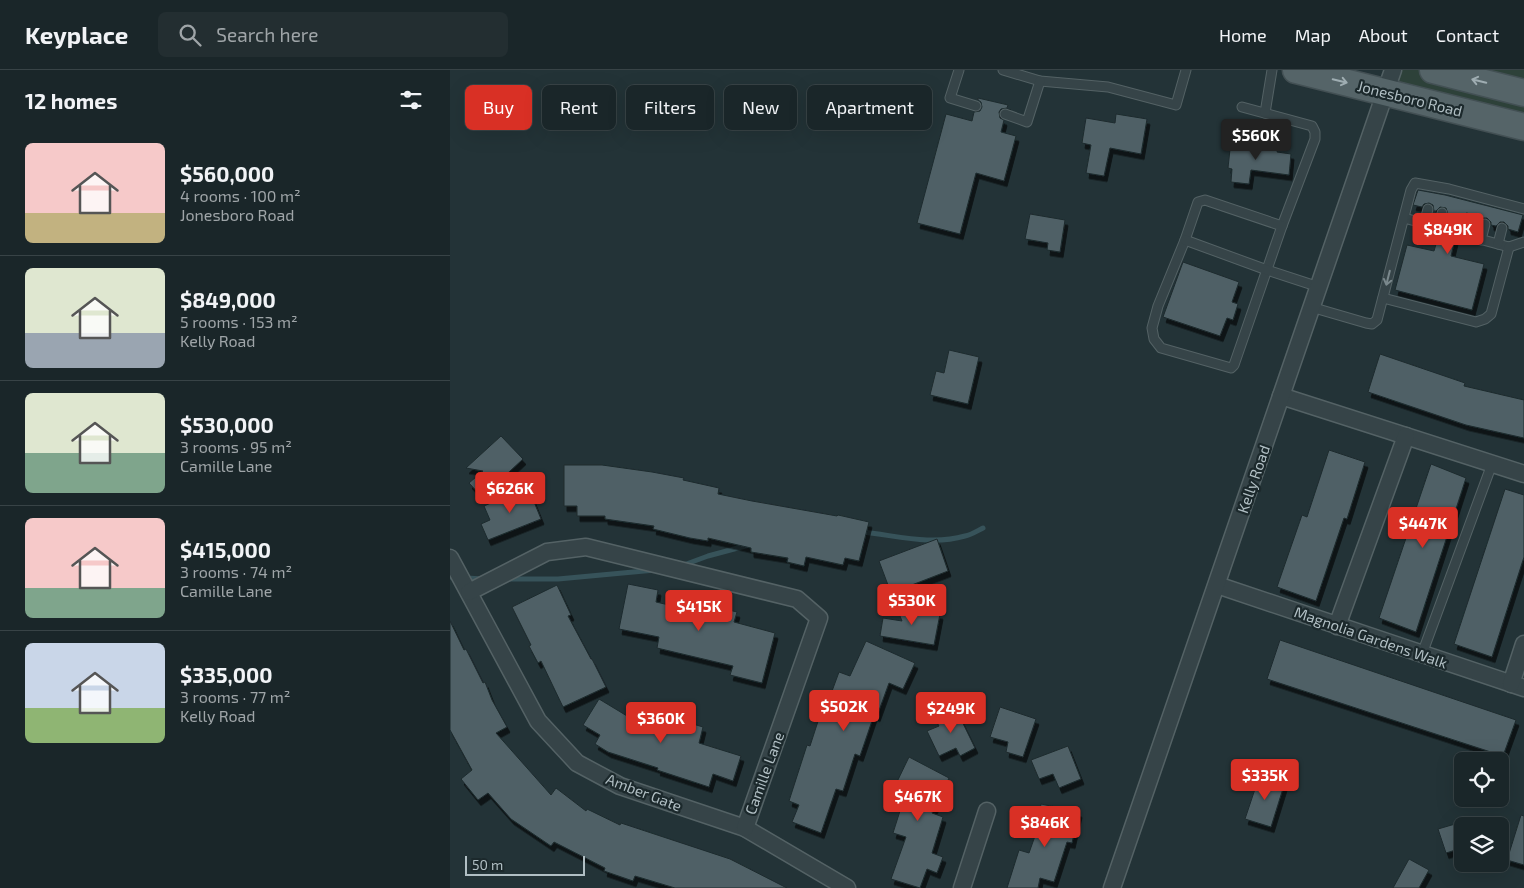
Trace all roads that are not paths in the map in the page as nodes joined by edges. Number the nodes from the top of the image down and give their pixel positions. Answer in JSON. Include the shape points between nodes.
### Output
{"nodes":[{"id":1,"x":959,"y":70,"type":"edge"},
{"id":2,"x":1003,"y":70,"type":"edge"},
{"id":3,"x":1186,"y":70,"type":"edge"},
{"id":4,"x":1272,"y":70,"type":"edge"},
{"id":5,"x":1296,"y":70,"type":"edge"},
{"id":6,"x":1433,"y":70,"type":"edge"},
{"id":7,"x":1040,"y":81,"type":"junction"},
{"id":8,"x":1389,"y":81,"type":"edge"},
{"id":9,"x":1524,"y":93,"type":"edge"},
{"id":10,"x":976,"y":106,"type":"dead end"},
{"id":11,"x":1242,"y":107,"type":"dead end"},
{"id":12,"x":1265,"y":113,"type":"junction"},
{"id":13,"x":1005,"y":114,"type":"dead end"},
{"id":14,"x":1524,"y":127,"type":"edge"},
{"id":15,"x":1428,"y":209,"type":"dead end"},
{"id":16,"x":1524,"y":209,"type":"edge"},
{"id":17,"x":1442,"y":213,"type":"dead end"},
{"id":18,"x":1404,"y":218,"type":"junction"},
{"id":19,"x":1466,"y":218,"type":"dead end"},
{"id":20,"x":1424,"y":224,"type":"junction"},
{"id":21,"x":1485,"y":224,"type":"dead end"},
{"id":22,"x":1282,"y":226,"type":"junction"},
{"id":23,"x":1502,"y":228,"type":"dead end"},
{"id":24,"x":1185,"y":240,"type":"junction"},
{"id":25,"x":1481,"y":240,"type":"junction"},
{"id":26,"x":1524,"y":242,"type":"edge"},
{"id":27,"x":1498,"y":244,"type":"junction"},
{"id":28,"x":1509,"y":248,"type":"junction"},
{"id":29,"x":1266,"y":270,"type":"junction"},
{"id":30,"x":1319,"y":287,"type":"junction"},
{"id":31,"x":1383,"y":298,"type":"junction"},
{"id":32,"x":1311,"y":307,"type":"junction"},
{"id":33,"x":1282,"y":396,"type":"junction"},
{"id":34,"x":1406,"y":436,"type":"junction"},
{"id":35,"x":1492,"y":464,"type":"junction"},
{"id":36,"x":1524,"y":474,"type":"edge"},
{"id":37,"x":450,"y":558,"type":"edge"},
{"id":38,"x":1217,"y":585,"type":"junction"},
{"id":39,"x":469,"y":592,"type":"junction"},
{"id":40,"x":1337,"y":626,"type":"junction"},
{"id":41,"x":1524,"y":644,"type":"edge"},
{"id":42,"x":1422,"y":654,"type":"junction"},
{"id":43,"x":1517,"y":686,"type":"edge"},
{"id":44,"x":987,"y":810,"type":"dead end"},
{"id":45,"x":745,"y":828,"type":"junction"},
{"id":46,"x":847,"y":888,"type":"edge"},
{"id":47,"x":962,"y":888,"type":"edge"},
{"id":48,"x":1112,"y":888,"type":"edge"}],
"edges":[{"from":1,"to":10,"type":"lane","via":[[950,98]]},
{"from":2,"to":7,"type":"lane"},
{"from":3,"to":7,"type":"lane","via":[[1176,105],[1108,87]]},
{"from":4,"to":12,"type":"lane"},
{"from":5,"to":8,"type":"main road","name":"Jonesboro Road","one_way":true},
{"from":9,"to":6,"type":"main road","one_way":true},
{"from":7,"to":13,"type":"lane","via":[[1027,122]]},
{"from":8,"to":14,"type":"main road","name":"Jonesboro Road"},
{"from":8,"to":30,"type":"street","name":"Kelly Road"},
{"from":11,"to":12,"type":"lane"},
{"from":12,"to":22,"type":"lane","via":[[1312,126],[1315,132]]},
{"from":15,"to":20,"type":"lane"},
{"from":16,"to":18,"type":"lane","via":[[1415,183],[1410,190]]},
{"from":17,"to":20,"type":"lane","via":[[1439,228]]},
{"from":18,"to":20,"type":"lane"},
{"from":18,"to":31,"type":"lane","one_way":true},
{"from":19,"to":25,"type":"lane","via":[[1459,234]]},
{"from":21,"to":25,"type":"lane"},
{"from":22,"to":24,"type":"lane","via":[[1205,200],[1198,202]]},
{"from":22,"to":29,"type":"lane"},
{"from":23,"to":27,"type":"lane"},
{"from":24,"to":29,"type":"lane"},
{"from":24,"to":29,"type":"lane","via":[[1152,328],[1161,348],[1231,368]]},
{"from":25,"to":27,"type":"lane"},
{"from":26,"to":28,"type":"lane"},
{"from":27,"to":28,"type":"lane"},
{"from":28,"to":31,"type":"lane","via":[[1491,314],[1485,319],[1476,322]]},
{"from":29,"to":30,"type":"lane"},
{"from":30,"to":32,"type":"street","name":"Kelly Road"},
{"from":31,"to":32,"type":"lane","via":[[1377,320],[1372,324]]},
{"from":32,"to":33,"type":"street","name":"Kelly Road"},
{"from":33,"to":34,"type":"street"},
{"from":33,"to":38,"type":"street","name":"Kelly Road"},
{"from":34,"to":35,"type":"street"},
{"from":34,"to":40,"type":"street"},
{"from":35,"to":36,"type":"street"},
{"from":35,"to":42,"type":"lane"},
{"from":37,"to":39,"type":"street","name":"Amber Gate"},
{"from":38,"to":40,"type":"street","name":"Magnolia Gardens Walk"},
{"from":38,"to":48,"type":"street","name":"Kelly Road"},
{"from":39,"to":45,"type":"street","name":"Amber Gate","via":[[538,721],[577,763],[620,786]]},
{"from":39,"to":45,"type":"street","name":"Camille Lane","via":[[547,552],[586,547],[797,599],[819,618]]},
{"from":40,"to":42,"type":"street","name":"Magnolia Gardens Walk"},
{"from":41,"to":43,"type":"street"},
{"from":42,"to":43,"type":"street","name":"Magnolia Gardens Walk"},
{"from":44,"to":47,"type":"street"},
{"from":45,"to":46,"type":"street","name":"Amber Gate"}]}
